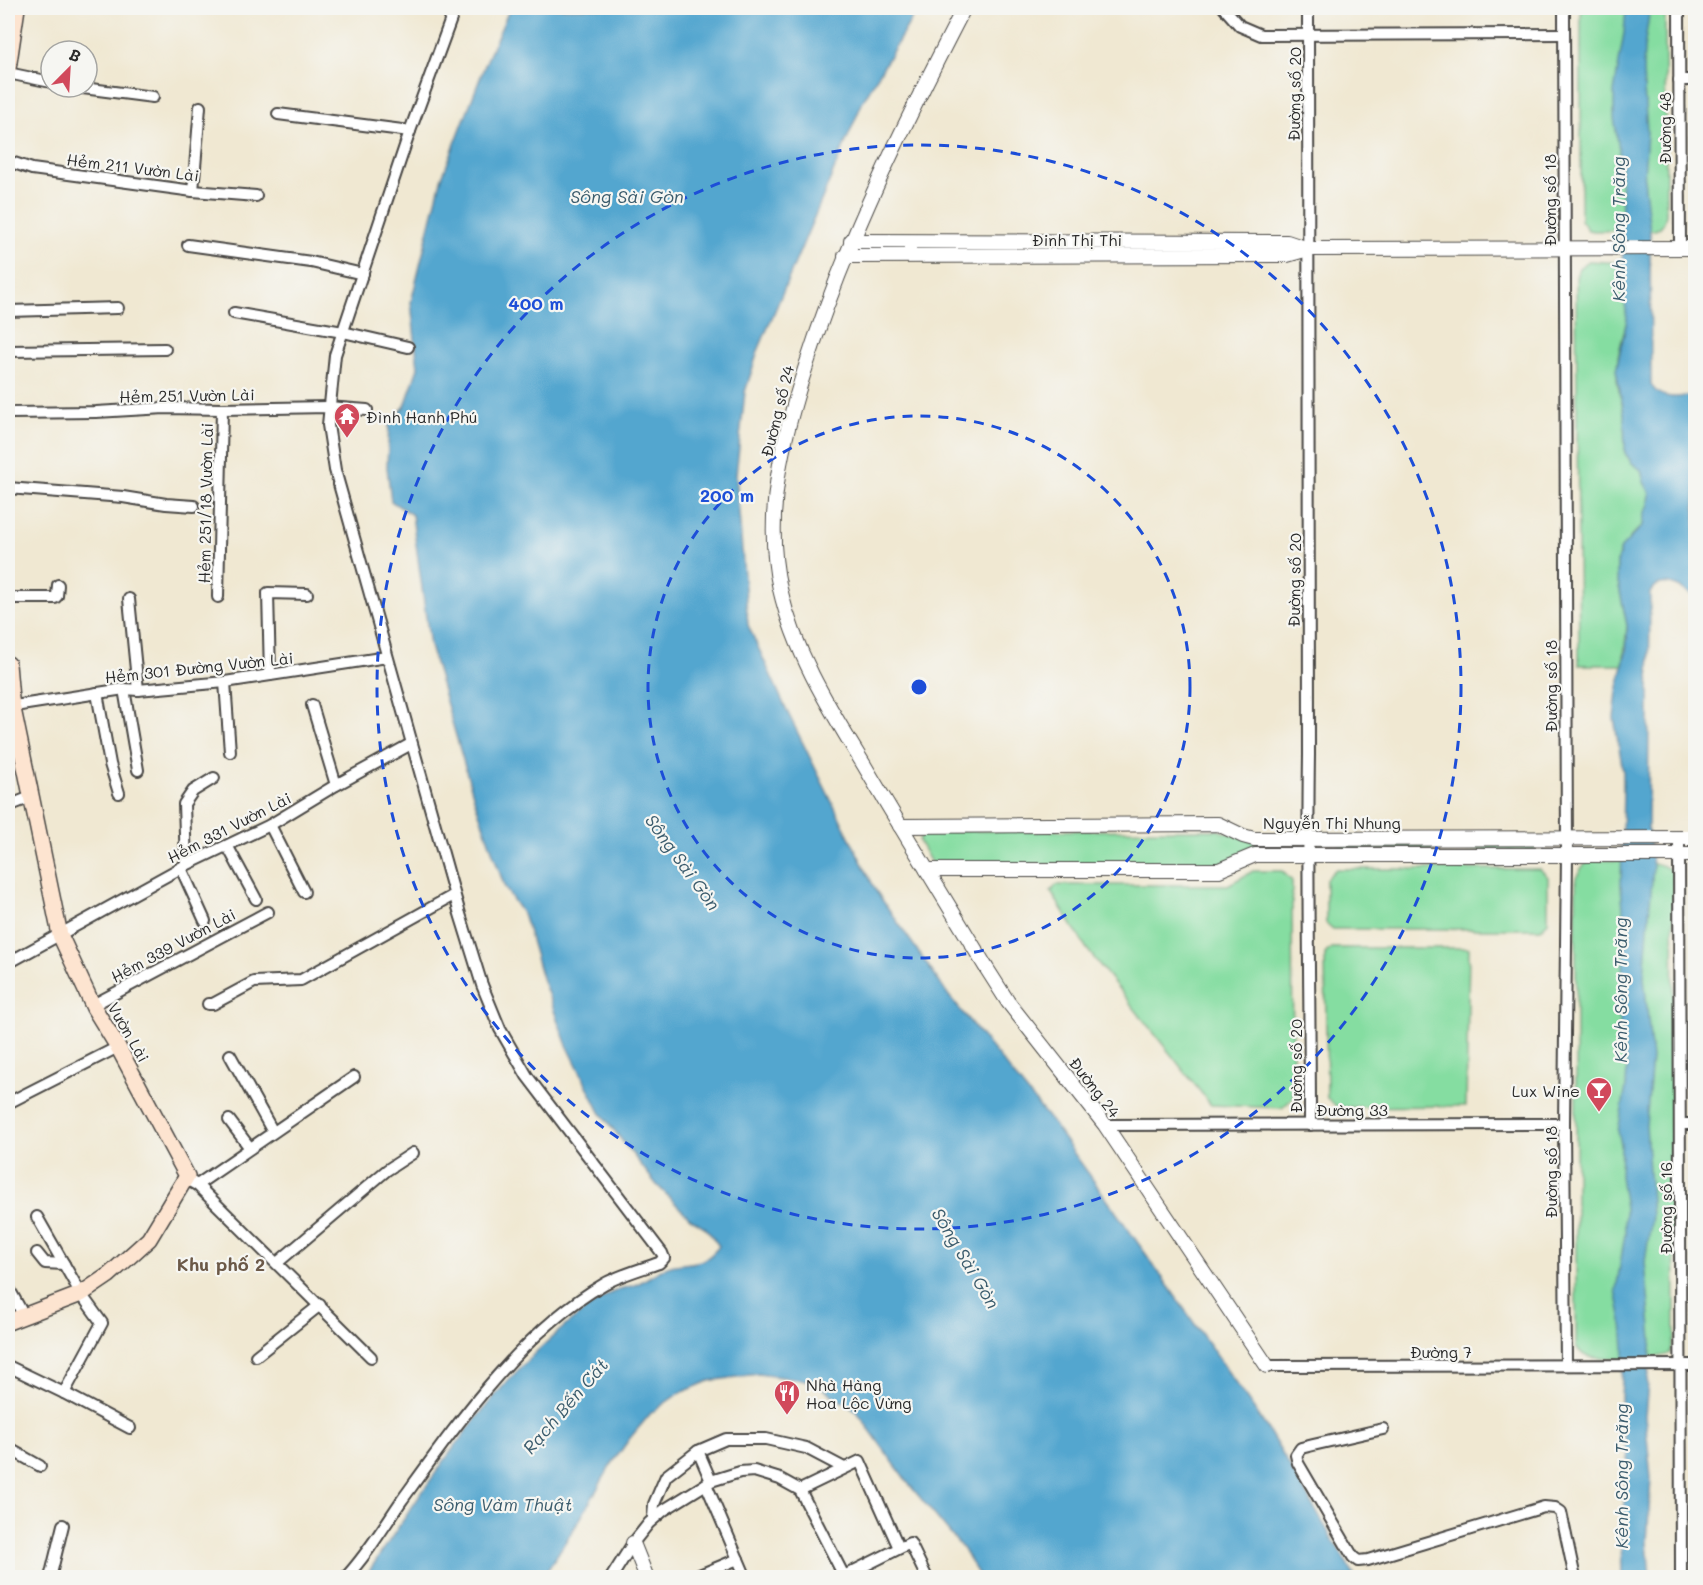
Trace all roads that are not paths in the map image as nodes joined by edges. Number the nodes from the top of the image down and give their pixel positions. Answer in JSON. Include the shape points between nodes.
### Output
{"nodes":[{"id":1,"x":455,"y":8,"type":"edge"},
{"id":2,"x":964,"y":8,"type":"edge"},
{"id":3,"x":1224,"y":8,"type":"edge"},
{"id":4,"x":1308,"y":8,"type":"edge"},
{"id":5,"x":1563,"y":8,"type":"edge"},
{"id":6,"x":1679,"y":8,"type":"edge"},
{"id":7,"x":13,"y":15,"type":"edge"},
{"id":8,"x":1564,"y":34,"type":"junction"},
{"id":9,"x":1309,"y":35,"type":"junction"},
{"id":10,"x":8,"y":71,"type":"edge"},
{"id":11,"x":39,"y":79,"type":"edge"},
{"id":12,"x":1679,"y":80,"type":"junction"},
{"id":13,"x":1695,"y":80,"type":"edge"},
{"id":14,"x":99,"y":90,"type":"edge"},
{"id":15,"x":153,"y":97,"type":"dead end"},
{"id":16,"x":200,"y":107,"type":"dead end"},
{"id":17,"x":278,"y":114,"type":"dead end"},
{"id":18,"x":410,"y":132,"type":"junction"},
{"id":19,"x":8,"y":161,"type":"edge"},
{"id":20,"x":193,"y":190,"type":"junction"},
{"id":21,"x":256,"y":196,"type":"dead end"},
{"id":22,"x":851,"y":241,"type":"junction"},
{"id":23,"x":188,"y":244,"type":"dead end"},
{"id":24,"x":1680,"y":248,"type":"junction"},
{"id":25,"x":1695,"y":248,"type":"edge"},
{"id":26,"x":1308,"y":249,"type":"junction"},
{"id":27,"x":1564,"y":249,"type":"junction"},
{"id":28,"x":845,"y":256,"type":"junction"},
{"id":29,"x":363,"y":274,"type":"junction"},
{"id":30,"x":118,"y":308,"type":"dead end"},
{"id":31,"x":8,"y":311,"type":"edge"},
{"id":32,"x":234,"y":313,"type":"dead end"},
{"id":33,"x":343,"y":332,"type":"junction"},
{"id":34,"x":408,"y":347,"type":"dead end"},
{"id":35,"x":165,"y":349,"type":"dead end"},
{"id":36,"x":8,"y":351,"type":"edge"},
{"id":37,"x":328,"y":407,"type":"junction"},
{"id":38,"x":222,"y":410,"type":"junction"},
{"id":39,"x":367,"y":410,"type":"dead end"},
{"id":40,"x":8,"y":413,"type":"edge"},
{"id":41,"x":8,"y":488,"type":"edge"},
{"id":42,"x":194,"y":506,"type":"dead end"},
{"id":43,"x":58,"y":585,"type":"dead end"},
{"id":44,"x":307,"y":594,"type":"dead end"},
{"id":45,"x":218,"y":597,"type":"dead end"},
{"id":46,"x":8,"y":598,"type":"edge"},
{"id":47,"x":129,"y":599,"type":"dead end"},
{"id":48,"x":387,"y":657,"type":"junction"},
{"id":49,"x":8,"y":664,"type":"edge"},
{"id":50,"x":270,"y":675,"type":"junction"},
{"id":51,"x":225,"y":682,"type":"junction"},
{"id":52,"x":124,"y":689,"type":"junction"},
{"id":53,"x":138,"y":690,"type":"junction"},
{"id":54,"x":97,"y":693,"type":"junction"},
{"id":55,"x":312,"y":705,"type":"dead end"},
{"id":56,"x":10,"y":706,"type":"edge"},
{"id":57,"x":411,"y":744,"type":"junction"},
{"id":58,"x":230,"y":752,"type":"dead end"},
{"id":59,"x":138,"y":770,"type":"dead end"},
{"id":60,"x":213,"y":778,"type":"dead end"},
{"id":61,"x":336,"y":785,"type":"junction"},
{"id":62,"x":119,"y":793,"type":"dead end"},
{"id":63,"x":32,"y":797,"type":"junction"},
{"id":64,"x":8,"y":806,"type":"edge"},
{"id":65,"x":270,"y":825,"type":"junction"},
{"id":66,"x":900,"y":826,"type":"junction"},
{"id":67,"x":1308,"y":838,"type":"junction"},
{"id":68,"x":1679,"y":838,"type":"junction"},
{"id":69,"x":1695,"y":838,"type":"edge"},
{"id":70,"x":1566,"y":839,"type":"junction"},
{"id":71,"x":228,"y":847,"type":"junction"},
{"id":72,"x":1567,"y":854,"type":"junction"},
{"id":73,"x":1308,"y":855,"type":"junction"},
{"id":74,"x":1679,"y":855,"type":"junction"},
{"id":75,"x":1695,"y":855,"type":"edge"},
{"id":76,"x":184,"y":867,"type":"junction"},
{"id":77,"x":927,"y":870,"type":"junction"},
{"id":78,"x":304,"y":892,"type":"dead end"},
{"id":79,"x":454,"y":895,"type":"junction"},
{"id":80,"x":256,"y":899,"type":"dead end"},
{"id":81,"x":268,"y":912,"type":"dead end"},
{"id":82,"x":205,"y":921,"type":"dead end"},
{"id":83,"x":60,"y":935,"type":"junction"},
{"id":84,"x":8,"y":963,"type":"edge"},
{"id":85,"x":93,"y":1005,"type":"junction"},
{"id":86,"x":208,"y":1005,"type":"dead end"},
{"id":87,"x":118,"y":1047,"type":"junction"},
{"id":88,"x":230,"y":1054,"type":"dead end"},
{"id":89,"x":354,"y":1077,"type":"dead end"},
{"id":90,"x":8,"y":1103,"type":"edge"},
{"id":91,"x":229,"y":1120,"type":"dead end"},
{"id":92,"x":1564,"y":1124,"type":"junction"},
{"id":93,"x":1680,"y":1124,"type":"junction"},
{"id":94,"x":1695,"y":1124,"type":"edge"},
{"id":95,"x":1105,"y":1125,"type":"junction"},
{"id":96,"x":1310,"y":1125,"type":"junction"},
{"id":97,"x":273,"y":1132,"type":"junction"},
{"id":98,"x":250,"y":1148,"type":"junction"},
{"id":99,"x":413,"y":1153,"type":"dead end"},
{"id":100,"x":192,"y":1182,"type":"junction"},
{"id":101,"x":37,"y":1217,"type":"dead end"},
{"id":102,"x":37,"y":1253,"type":"dead end"},
{"id":103,"x":277,"y":1263,"type":"junction"},
{"id":104,"x":63,"y":1264,"type":"junction"},
{"id":105,"x":8,"y":1287,"type":"edge"},
{"id":106,"x":81,"y":1294,"type":"junction"},
{"id":107,"x":318,"y":1307,"type":"junction"},
{"id":108,"x":24,"y":1316,"type":"junction"},
{"id":109,"x":8,"y":1322,"type":"edge"},
{"id":110,"x":256,"y":1356,"type":"dead end"},
{"id":111,"x":371,"y":1357,"type":"dead end"},
{"id":112,"x":1566,"y":1365,"type":"junction"},
{"id":113,"x":1680,"y":1365,"type":"junction"},
{"id":114,"x":1695,"y":1365,"type":"edge"},
{"id":115,"x":8,"y":1366,"type":"edge"},
{"id":116,"x":1267,"y":1366,"type":"joint"},
{"id":117,"x":64,"y":1393,"type":"junction"},
{"id":118,"x":130,"y":1428,"type":"dead end"},
{"id":119,"x":1383,"y":1429,"type":"dead end"},
{"id":120,"x":8,"y":1448,"type":"edge"},
{"id":121,"x":698,"y":1451,"type":"junction"},
{"id":122,"x":40,"y":1466,"type":"dead end"},
{"id":123,"x":844,"y":1468,"type":"junction"},
{"id":124,"x":709,"y":1482,"type":"junction"},
{"id":125,"x":800,"y":1490,"type":"junction"},
{"id":126,"x":653,"y":1518,"type":"junction"},
{"id":127,"x":63,"y":1525,"type":"dead end"},
{"id":128,"x":633,"y":1543,"type":"junction"},
{"id":129,"x":899,"y":1548,"type":"junction"},
{"id":130,"x":738,"y":1559,"type":"junction"},
{"id":131,"x":843,"y":1577,"type":"edge"},
{"id":132,"x":50,"y":1578,"type":"edge"},
{"id":133,"x":345,"y":1578,"type":"edge"},
{"id":134,"x":611,"y":1578,"type":"edge"},
{"id":135,"x":647,"y":1578,"type":"edge"},
{"id":136,"x":692,"y":1578,"type":"edge"},
{"id":137,"x":746,"y":1578,"type":"edge"},
{"id":138,"x":927,"y":1578,"type":"edge"},
{"id":139,"x":1575,"y":1578,"type":"edge"},
{"id":140,"x":1681,"y":1578,"type":"edge"}],
"edges":[{"from":1,"to":18,"type":"street"},
{"from":2,"to":22,"type":"street","name":"Đường số 24"},
{"from":3,"to":9,"type":"street","name":"Đường số 20","via":[[1249,32]]},
{"from":4,"to":9,"type":"street","name":"Đường số 20"},
{"from":5,"to":8,"type":"street","name":"Đường số 18"},
{"from":6,"to":12,"type":"street","name":"Đường 48"},
{"from":7,"to":10,"type":"main road"},
{"from":8,"to":9,"type":"street"},
{"from":8,"to":27,"type":"street","name":"Đường số 18"},
{"from":9,"to":26,"type":"street","name":"Đường số 20"},
{"from":10,"to":11,"type":"street"},
{"from":12,"to":13,"type":"street"},
{"from":12,"to":24,"type":"street","name":"Đường 48"},
{"from":14,"to":15,"type":"street"},
{"from":16,"to":20,"type":"street"},
{"from":17,"to":18,"type":"street"},
{"from":18,"to":29,"type":"street"},
{"from":19,"to":20,"type":"street","name":"Hẻm 211 Vườn Lài","via":[[32,169]]},
{"from":20,"to":21,"type":"street","name":"Hẻm 211 Vườn Lài"},
{"from":22,"to":26,"type":"street","name":"Đinh Thị Thi","via":[[1287,242]]},
{"from":22,"to":28,"type":"street","name":"Đường số 24"},
{"from":23,"to":29,"type":"street","via":[[311,262]]},
{"from":24,"to":25,"type":"street","name":"Đinh Thị Thi"},
{"from":24,"to":27,"type":"street","name":"Đinh Thị Thi"},
{"from":26,"to":27,"type":"street","name":"Đinh Thị Thi"},
{"from":26,"to":28,"type":"street","name":"Đinh Thị Thi","via":[[1287,255]]},
{"from":26,"to":67,"type":"street","name":"Đường số 20"},
{"from":27,"to":70,"type":"street","name":"Đường số 18"},
{"from":28,"to":66,"type":"street","name":"Đường số 24","via":[[795,401],[778,477],[772,523],[774,550],[780,589],[811,676]]},
{"from":29,"to":33,"type":"street"},
{"from":30,"to":31,"type":"street"},
{"from":32,"to":33,"type":"street"},
{"from":33,"to":34,"type":"street"},
{"from":33,"to":37,"type":"street","via":[[335,355]]},
{"from":35,"to":36,"type":"street"},
{"from":37,"to":38,"type":"street","name":"Hẻm 251 Vườn Lài"},
{"from":37,"to":39,"type":"street","name":"Hẻm 251 Vườn Lài"},
{"from":37,"to":48,"type":"street","via":[[335,470]]},
{"from":38,"to":40,"type":"street","name":"Hẻm 251 Vườn Lài"},
{"from":38,"to":45,"type":"street","name":"Hẻm 251/18 Vườn Lài"},
{"from":41,"to":42,"type":"street"},
{"from":43,"to":46,"type":"street","via":[[55,598]]},
{"from":44,"to":50,"type":"street","via":[[268,593]]},
{"from":47,"to":53,"type":"street"},
{"from":48,"to":50,"type":"street","name":"Hẻm 301 Đường Vườn Lài"},
{"from":48,"to":57,"type":"street"},
{"from":49,"to":56,"type":"main road","name":"Vườn Lài"},
{"from":50,"to":51,"type":"street","name":"Hẻm 301 Đường Vườn Lài"},
{"from":51,"to":53,"type":"street","name":"Hẻm 301 Đường Vườn Lài"},
{"from":51,"to":58,"type":"street"},
{"from":52,"to":53,"type":"street","name":"Hẻm 301 Đường Vườn Lài"},
{"from":52,"to":54,"type":"street","name":"Hẻm 301 Đường Vườn Lài"},
{"from":52,"to":59,"type":"street"},
{"from":54,"to":56,"type":"street","name":"Hẻm 301 Đường Vườn Lài"},
{"from":54,"to":62,"type":"street"},
{"from":55,"to":61,"type":"street"},
{"from":56,"to":63,"type":"main road","name":"Vườn Lài"},
{"from":57,"to":61,"type":"street","name":"Hẻm 331 Vườn Lài"},
{"from":57,"to":79,"type":"street"},
{"from":60,"to":76,"type":"street","via":[[193,791],[184,804]]},
{"from":61,"to":65,"type":"street","name":"Hẻm 331 Vườn Lài"},
{"from":63,"to":64,"type":"street"},
{"from":63,"to":83,"type":"main road","name":"Vườn Lài"},
{"from":65,"to":71,"type":"street","name":"Hẻm 331 Vườn Lài"},
{"from":65,"to":78,"type":"street"},
{"from":66,"to":67,"type":"street","name":"Nguyễn Thị Nhung","via":[[1218,824],[1254,839]]},
{"from":66,"to":77,"type":"street","name":"Đường 24"},
{"from":67,"to":70,"type":"street","name":"Nguyễn Thị Nhung"},
{"from":67,"to":73,"type":"street","name":"Đường số 20"},
{"from":68,"to":69,"type":"street","name":"Nguyễn Thị Nhung"},
{"from":68,"to":70,"type":"street","name":"Nguyễn Thị Nhung"},
{"from":68,"to":74,"type":"street","name":"Đường số 16"},
{"from":70,"to":72,"type":"street","name":"Đường số 18"},
{"from":71,"to":76,"type":"street","name":"Hẻm 331 Vườn Lài"},
{"from":71,"to":80,"type":"street"},
{"from":72,"to":73,"type":"street","name":"Nguyễn Thị Nhung"},
{"from":72,"to":74,"type":"street","name":"Nguyễn Thị Nhung"},
{"from":72,"to":92,"type":"street","name":"Đường số 18"},
{"from":73,"to":77,"type":"street","name":"Nguyễn Thị Nhung","via":[[1255,855],[1220,870]]},
{"from":73,"to":96,"type":"street","name":"Đường số 20"},
{"from":74,"to":75,"type":"street","name":"Nguyễn Thị Nhung"},
{"from":74,"to":93,"type":"street","name":"Đường số 16"},
{"from":76,"to":82,"type":"street"},
{"from":76,"to":83,"type":"street","name":"Hẻm 331 Vườn Lài"},
{"from":77,"to":95,"type":"street","name":"Đường 24","via":[[1008,1002]]},
{"from":79,"to":86,"type":"street","via":[[300,980],[254,982]]},
{"from":79,"to":133,"type":"street","via":[[482,985],[500,1029],[527,1076],[664,1258],[588,1294],[524,1350],[459,1422]]},
{"from":81,"to":85,"type":"street","name":"Hẻm 339 Vườn Lài"},
{"from":83,"to":84,"type":"street","name":"Hẻm 331 Vườn Lài"},
{"from":83,"to":85,"type":"main road","name":"Vườn Lài"},
{"from":85,"to":87,"type":"main road","name":"Vườn Lài"},
{"from":87,"to":90,"type":"street"},
{"from":87,"to":100,"type":"main road","name":"Vườn Lài"},
{"from":88,"to":97,"type":"street"},
{"from":89,"to":97,"type":"street"},
{"from":91,"to":98,"type":"street"},
{"from":92,"to":96,"type":"street","name":"Đường 33"},
{"from":92,"to":112,"type":"street","name":"Đường số 18"},
{"from":93,"to":94,"type":"street"},
{"from":93,"to":113,"type":"street","name":"Đường số 16"},
{"from":95,"to":96,"type":"street","name":"Đường 33"},
{"from":95,"to":116,"type":"street","name":"Đường 24"},
{"from":97,"to":98,"type":"street"},
{"from":98,"to":100,"type":"street"},
{"from":99,"to":103,"type":"street","via":[[387,1170]]},
{"from":100,"to":103,"type":"street"},
{"from":100,"to":106,"type":"main road","via":[[149,1239],[110,1275]]},
{"from":101,"to":104,"type":"street"},
{"from":102,"to":104,"type":"street","via":[[45,1263]]},
{"from":103,"to":107,"type":"street"},
{"from":104,"to":106,"type":"street"},
{"from":105,"to":108,"type":"street"},
{"from":106,"to":108,"type":"main road"},
{"from":106,"to":117,"type":"street","via":[[102,1323]]},
{"from":107,"to":110,"type":"street"},
{"from":107,"to":111,"type":"street"},
{"from":108,"to":109,"type":"main road"},
{"from":112,"to":113,"type":"street","name":"Đường 7"},
{"from":112,"to":116,"type":"street","name":"Đường 7"},
{"from":113,"to":114,"type":"street","name":"Đường 7"},
{"from":113,"to":140,"type":"street","name":"Đường số 16"},
{"from":115,"to":117,"type":"street"},
{"from":117,"to":118,"type":"street"},
{"from":119,"to":139,"type":"street","via":[[1307,1446],[1296,1455],[1358,1561],[1544,1507],[1561,1512]]},
{"from":120,"to":122,"type":"street"},
{"from":121,"to":123,"type":"street","via":[[726,1439],[766,1439],[806,1448]]},
{"from":121,"to":124,"type":"street"},
{"from":121,"to":126,"type":"street","via":[[666,1476],[654,1504]]},
{"from":123,"to":125,"type":"street"},
{"from":123,"to":129,"type":"street","via":[[860,1461]]},
{"from":124,"to":125,"type":"street","via":[[754,1471]]},
{"from":124,"to":126,"type":"street"},
{"from":124,"to":130,"type":"street"},
{"from":125,"to":131,"type":"street"},
{"from":126,"to":128,"type":"street"},
{"from":127,"to":132,"type":"street"},
{"from":128,"to":134,"type":"street"},
{"from":128,"to":135,"type":"street"},
{"from":129,"to":131,"type":"street"},
{"from":129,"to":138,"type":"street","via":[[910,1542]]},
{"from":130,"to":136,"type":"street"},
{"from":130,"to":137,"type":"street"}]}
